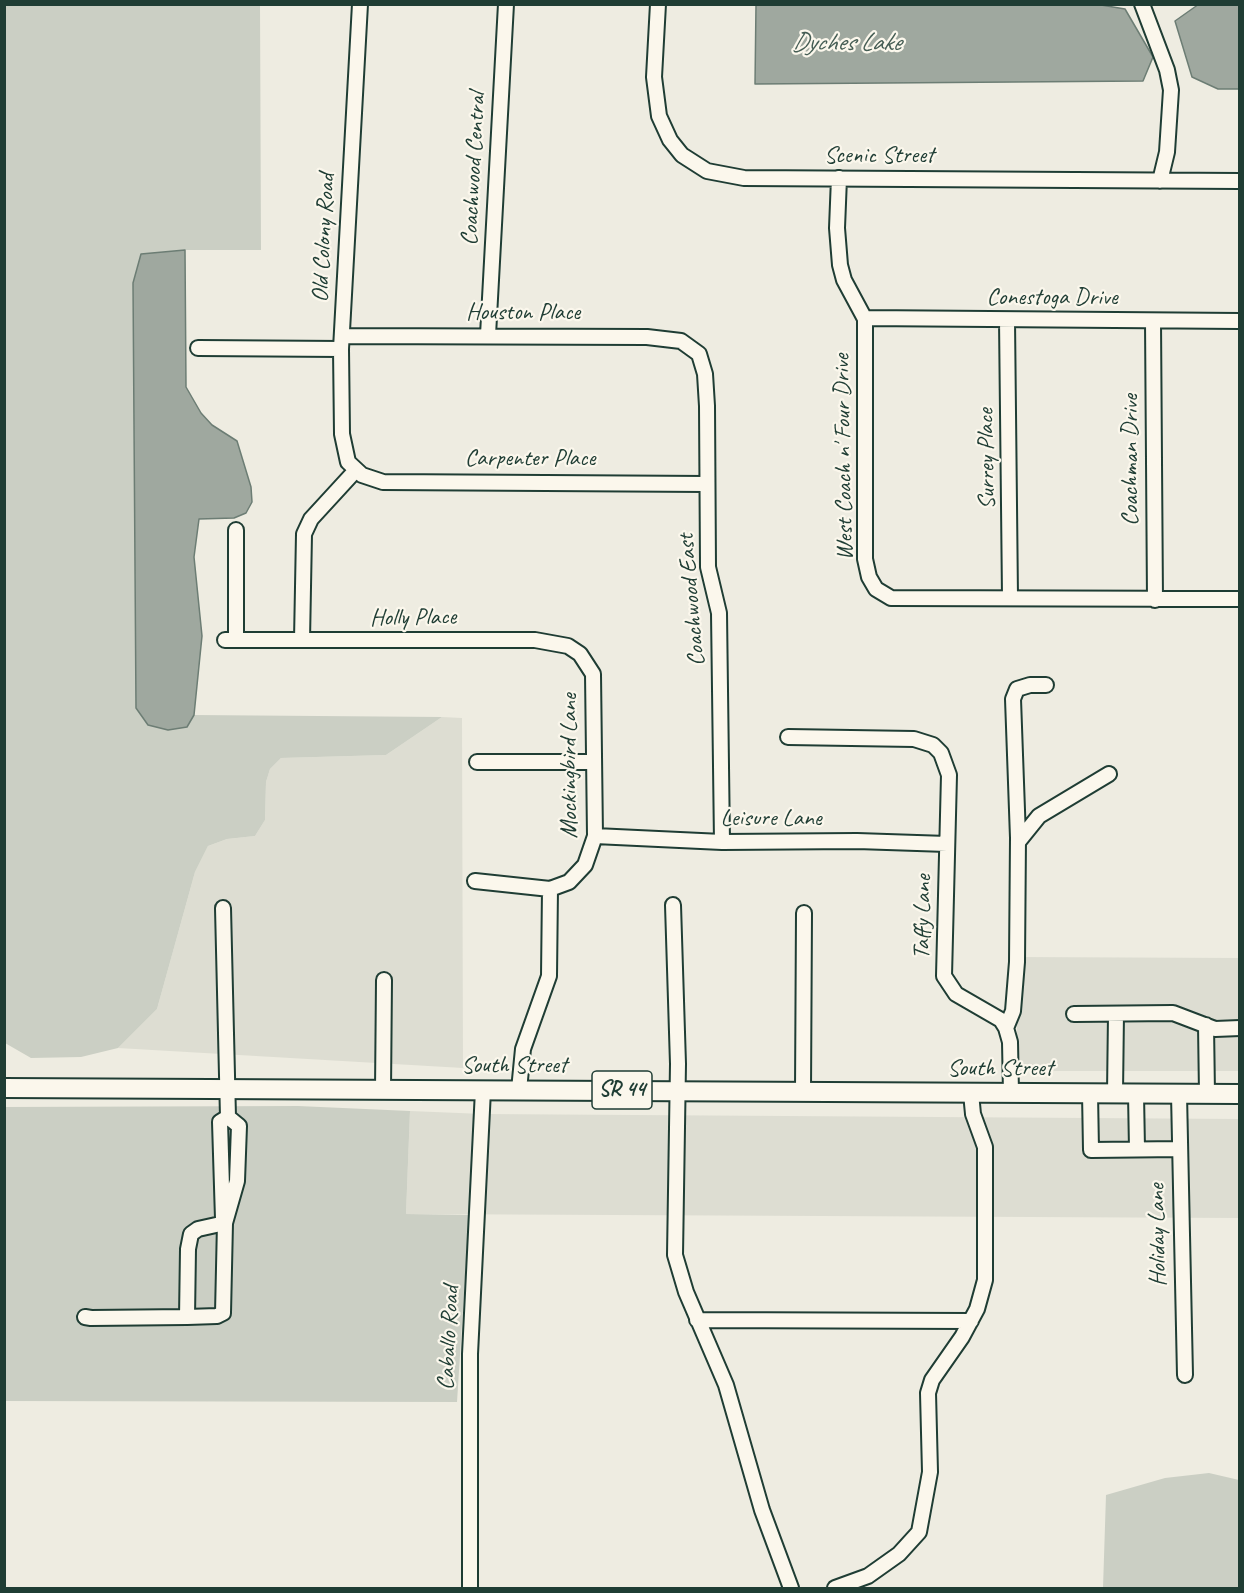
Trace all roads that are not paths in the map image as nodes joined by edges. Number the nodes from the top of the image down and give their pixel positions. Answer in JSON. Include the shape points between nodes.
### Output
{"nodes":[{"id":1,"x":360,"y":4,"type":"edge"},
{"id":2,"x":506,"y":4,"type":"edge"},
{"id":3,"x":658,"y":4,"type":"edge"},
{"id":4,"x":1142,"y":4,"type":"edge"},
{"id":5,"x":839,"y":178,"type":"junction"},
{"id":6,"x":1160,"y":181,"type":"junction"},
{"id":7,"x":1239,"y":181,"type":"edge"},
{"id":8,"x":865,"y":318,"type":"junction"},
{"id":9,"x":1008,"y":320,"type":"junction"},
{"id":10,"x":1154,"y":321,"type":"junction"},
{"id":11,"x":1239,"y":321,"type":"edge"},
{"id":12,"x":488,"y":335,"type":"junction"},
{"id":13,"x":341,"y":343,"type":"junction"},
{"id":14,"x":198,"y":348,"type":"dead end"},
{"id":15,"x":699,"y":354,"type":"joint"},
{"id":16,"x":356,"y":470,"type":"junction"},
{"id":17,"x":706,"y":484,"type":"junction"},
{"id":18,"x":236,"y":530,"type":"dead end"},
{"id":19,"x":1010,"y":597,"type":"junction"},
{"id":20,"x":1239,"y":599,"type":"edge"},
{"id":21,"x":1155,"y":600,"type":"junction"},
{"id":22,"x":302,"y":640,"type":"junction"},
{"id":23,"x":592,"y":668,"type":"joint"},
{"id":24,"x":1046,"y":685,"type":"dead end"},
{"id":25,"x":788,"y":738,"type":"dead end"},
{"id":26,"x":477,"y":762,"type":"dead end"},
{"id":27,"x":592,"y":762,"type":"junction"},
{"id":28,"x":1109,"y":774,"type":"dead end"},
{"id":29,"x":595,"y":836,"type":"junction"},
{"id":30,"x":722,"y":842,"type":"junction"},
{"id":31,"x":1018,"y":842,"type":"junction"},
{"id":32,"x":948,"y":844,"type":"junction"},
{"id":33,"x":475,"y":882,"type":"dead end"},
{"id":34,"x":550,"y":889,"type":"junction"},
{"id":35,"x":673,"y":905,"type":"dead end"},
{"id":36,"x":223,"y":908,"type":"dead end"},
{"id":37,"x":804,"y":914,"type":"dead end"},
{"id":38,"x":384,"y":980,"type":"dead end"},
{"id":39,"x":1074,"y":1014,"type":"dead end"},
{"id":40,"x":1116,"y":1014,"type":"junction"},
{"id":41,"x":1206,"y":1025,"type":"junction"},
{"id":42,"x":1006,"y":1028,"type":"junction"},
{"id":43,"x":1239,"y":1028,"type":"edge"},
{"id":44,"x":4,"y":1088,"type":"edge"},
{"id":45,"x":227,"y":1089,"type":"junction"},
{"id":46,"x":383,"y":1089,"type":"junction"},
{"id":47,"x":483,"y":1090,"type":"junction"},
{"id":48,"x":519,"y":1090,"type":"junction"},
{"id":49,"x":678,"y":1091,"type":"junction"},
{"id":50,"x":803,"y":1091,"type":"junction"},
{"id":51,"x":971,"y":1093,"type":"junction"},
{"id":52,"x":1011,"y":1093,"type":"junction"},
{"id":53,"x":1090,"y":1093,"type":"junction"},
{"id":54,"x":1115,"y":1093,"type":"junction"},
{"id":55,"x":1136,"y":1094,"type":"junction"},
{"id":56,"x":1179,"y":1094,"type":"junction"},
{"id":57,"x":1207,"y":1094,"type":"junction"},
{"id":58,"x":1239,"y":1094,"type":"edge"},
{"id":59,"x":1137,"y":1149,"type":"junction"},
{"id":60,"x":1180,"y":1149,"type":"junction"},
{"id":61,"x":225,"y":1222,"type":"junction"},
{"id":62,"x":85,"y":1317,"type":"dead end"},
{"id":63,"x":187,"y":1317,"type":"junction"},
{"id":64,"x":698,"y":1320,"type":"junction"},
{"id":65,"x":971,"y":1321,"type":"junction"},
{"id":66,"x":1185,"y":1375,"type":"dead end"},
{"id":67,"x":470,"y":1588,"type":"edge"},
{"id":68,"x":791,"y":1588,"type":"edge"},
{"id":69,"x":835,"y":1588,"type":"edge"}],
"edges":[{"from":1,"to":13,"type":"street","name":"Old Colony Road"},
{"from":2,"to":12,"type":"street","name":"Coachwood Central"},
{"from":3,"to":5,"type":"street","name":"Scenic Street","via":[[656,104],[662,126],[682,155],[707,171],[724,175]]},
{"from":4,"to":6,"type":"street","via":[[1171,90],[1167,152]]},
{"from":5,"to":6,"type":"street","name":"Scenic Street"},
{"from":5,"to":8,"type":"street","name":"West Coach n' Four Drive","via":[[840,265]]},
{"from":6,"to":7,"type":"street","name":"Scenic Street"},
{"from":8,"to":9,"type":"street","name":"Conestoga Drive"},
{"from":8,"to":19,"type":"street","name":"West Coach n' Four Drive","via":[[865,559],[869,577],[876,589],[891,598]]},
{"from":9,"to":10,"type":"street","name":"Conestoga Drive"},
{"from":9,"to":19,"type":"street","name":"Surrey Place"},
{"from":10,"to":11,"type":"street","name":"Conestoga Drive"},
{"from":10,"to":21,"type":"street","name":"Coachman Drive"},
{"from":12,"to":13,"type":"street","name":"Houston Place"},
{"from":12,"to":15,"type":"street","name":"Houston Place","via":[[666,338],[681,341]]},
{"from":13,"to":14,"type":"street","name":"Houston Place","via":[[243,351]]},
{"from":13,"to":16,"type":"street","name":"Old Colony Road","via":[[342,434],[345,454]]},
{"from":15,"to":17,"type":"street","name":"Coachwood East","via":[[708,406]]},
{"from":16,"to":17,"type":"street","name":"Carpenter Place","via":[[383,482]]},
{"from":16,"to":22,"type":"street","via":[[311,519],[304,534]]},
{"from":17,"to":30,"type":"street","name":"Coachwood East","via":[[708,567],[720,636]]},
{"from":18,"to":22,"type":"street","name":"Holly Place","via":[[230,640]]},
{"from":19,"to":21,"type":"street","name":"West Coach n' Four Drive"},
{"from":20,"to":21,"type":"street","name":"West Coach n' Four Drive"},
{"from":22,"to":23,"type":"street","name":"Holly Place","via":[[552,642],[580,654]]},
{"from":23,"to":27,"type":"street","name":"Mockingbird Lane"},
{"from":24,"to":31,"type":"street","via":[[1017,690],[1013,699]]},
{"from":25,"to":32,"type":"street","name":"Taffy Lane","via":[[914,739],[938,749],[949,774]]},
{"from":26,"to":27,"type":"street"},
{"from":27,"to":29,"type":"street","name":"Mockingbird Lane"},
{"from":28,"to":31,"type":"street","via":[[1039,816]]},
{"from":29,"to":30,"type":"street","name":"Leisure Lane"},
{"from":29,"to":34,"type":"street","name":"Mockingbird Lane","via":[[578,875]]},
{"from":30,"to":32,"type":"street","name":"Leisure Lane"},
{"from":31,"to":42,"type":"street","via":[[1017,962],[1012,1011]]},
{"from":32,"to":42,"type":"street","name":"Taffy Lane","via":[[944,976],[956,994],[1001,1020]]},
{"from":33,"to":34,"type":"street"},
{"from":34,"to":48,"type":"street","via":[[549,976],[523,1049]]},
{"from":35,"to":49,"type":"street"},
{"from":36,"to":45,"type":"street"},
{"from":37,"to":50,"type":"street"},
{"from":38,"to":46,"type":"street"},
{"from":39,"to":40,"type":"street"},
{"from":40,"to":41,"type":"street","via":[[1173,1013]]},
{"from":40,"to":54,"type":"street"},
{"from":41,"to":43,"type":"street","via":[[1215,1029]]},
{"from":41,"to":57,"type":"street"},
{"from":42,"to":52,"type":"street"},
{"from":44,"to":45,"type":"main road","name":"South Street","number":"SR 44"},
{"from":45,"to":46,"type":"main road","name":"South Street","number":"SR 44"},
{"from":45,"to":61,"type":"street","via":[[228,1117],[220,1122]]},
{"from":46,"to":47,"type":"main road","name":"South Street","number":"SR 44"},
{"from":47,"to":48,"type":"main road","name":"South Street","number":"SR 44"},
{"from":47,"to":67,"type":"street","name":"Caballo Road","via":[[469,1365]]},
{"from":48,"to":49,"type":"main road","name":"South Street","number":"SR 44"},
{"from":49,"to":50,"type":"main road","name":"South Street","number":"SR 44"},
{"from":49,"to":64,"type":"street","via":[[675,1255]]},
{"from":50,"to":51,"type":"main road","name":"South Street","number":"SR 44"},
{"from":51,"to":52,"type":"main road","name":"South Street","number":"SR 44"},
{"from":51,"to":65,"type":"street","via":[[985,1147],[985,1280]]},
{"from":52,"to":53,"type":"main road","name":"South Street","number":"SR 44"},
{"from":53,"to":54,"type":"main road","name":"South Street","number":"SR 44"},
{"from":53,"to":59,"type":"street","via":[[1091,1150]]},
{"from":54,"to":55,"type":"main road","name":"South Street","number":"SR 44"},
{"from":55,"to":56,"type":"main road","name":"South Street","number":"SR 44"},
{"from":55,"to":59,"type":"street"},
{"from":56,"to":57,"type":"main road","name":"South Street","number":"SR 44"},
{"from":56,"to":60,"type":"street","name":"Holiday Lane"},
{"from":57,"to":58,"type":"main road","name":"South Street","number":"SR 44"},
{"from":59,"to":60,"type":"street"},
{"from":60,"to":66,"type":"street","name":"Holiday Lane"},
{"from":61,"to":63,"type":"street","via":[[191,1234]]},
{"from":61,"to":63,"type":"street","via":[[223,1313],[217,1317]]},
{"from":62,"to":63,"type":"street"},
{"from":64,"to":65,"type":"street"},
{"from":64,"to":68,"type":"street","via":[[726,1385],[762,1510]]},
{"from":65,"to":69,"type":"street","via":[[932,1380],[928,1393],[930,1472],[919,1532],[899,1554],[868,1576]]}]}
